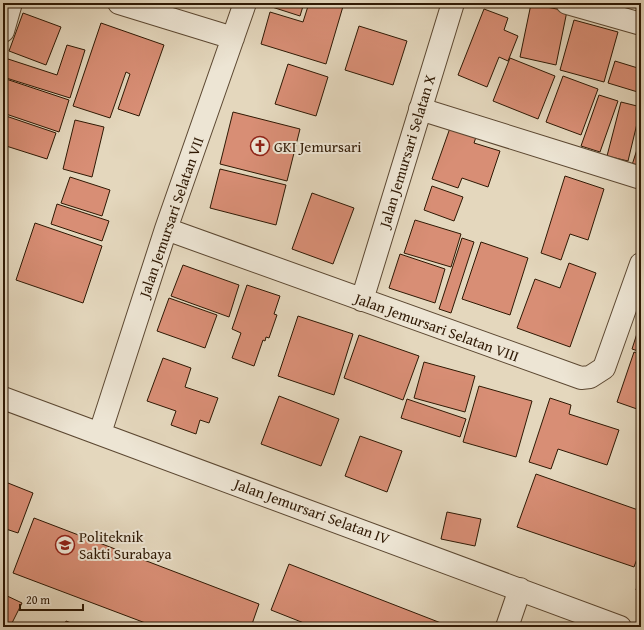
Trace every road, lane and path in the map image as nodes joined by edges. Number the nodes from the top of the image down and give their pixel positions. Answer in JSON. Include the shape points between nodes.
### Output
{"nodes":[{"id":1,"x":11,"y":3,"type":"edge"},
{"id":2,"x":119,"y":3,"type":"edge"},
{"id":3,"x":245,"y":3,"type":"edge"},
{"id":4,"x":453,"y":3,"type":"edge"},
{"id":5,"x":567,"y":3,"type":"edge"},
{"id":6,"x":641,"y":24,"type":"edge"},
{"id":7,"x":3,"y":31,"type":"edge"},
{"id":8,"x":233,"y":38,"type":"junction"},
{"id":9,"x":420,"y":109,"type":"junction"},
{"id":10,"x":641,"y":178,"type":"edge"},
{"id":11,"x":166,"y":228,"type":"junction"},
{"id":12,"x":641,"y":264,"type":"edge"},
{"id":13,"x":362,"y":300,"type":"junction"},
{"id":14,"x":3,"y":398,"type":"edge"},
{"id":15,"x":100,"y":433,"type":"junction"},
{"id":16,"x":520,"y":589,"type":"junction"},
{"id":17,"x":506,"y":627,"type":"edge"},
{"id":18,"x":620,"y":627,"type":"edge"}],
"edges":[{"from":1,"to":7,"type":"street"},
{"from":2,"to":8,"type":"street"},
{"from":3,"to":8,"type":"street","name":"Jalan Jemursari Selatan VII"},
{"from":4,"to":9,"type":"street","name":"Jalan Jemursari Selatan X"},
{"from":5,"to":6,"type":"street"},
{"from":8,"to":11,"type":"street","name":"Jalan Jemursari Selatan VII"},
{"from":9,"to":10,"type":"street"},
{"from":9,"to":13,"type":"street","name":"Jalan Jemursari Selatan X"},
{"from":11,"to":13,"type":"street","name":"Jalan Jemursari Selatan VIII"},
{"from":11,"to":15,"type":"street","name":"Jalan Jemursari Selatan VII"},
{"from":12,"to":13,"type":"street","name":"Jalan Jemursari Selatan VIII","via":[[604,368],[590,377],[572,376]]},
{"from":14,"to":15,"type":"street","name":"Jalan Jemursari Selatan IV"},
{"from":15,"to":16,"type":"street","name":"Jalan Jemursari Selatan IV"},
{"from":16,"to":17,"type":"street"},
{"from":16,"to":18,"type":"street","name":"Jalan Jemursari Selatan IV"}]}
